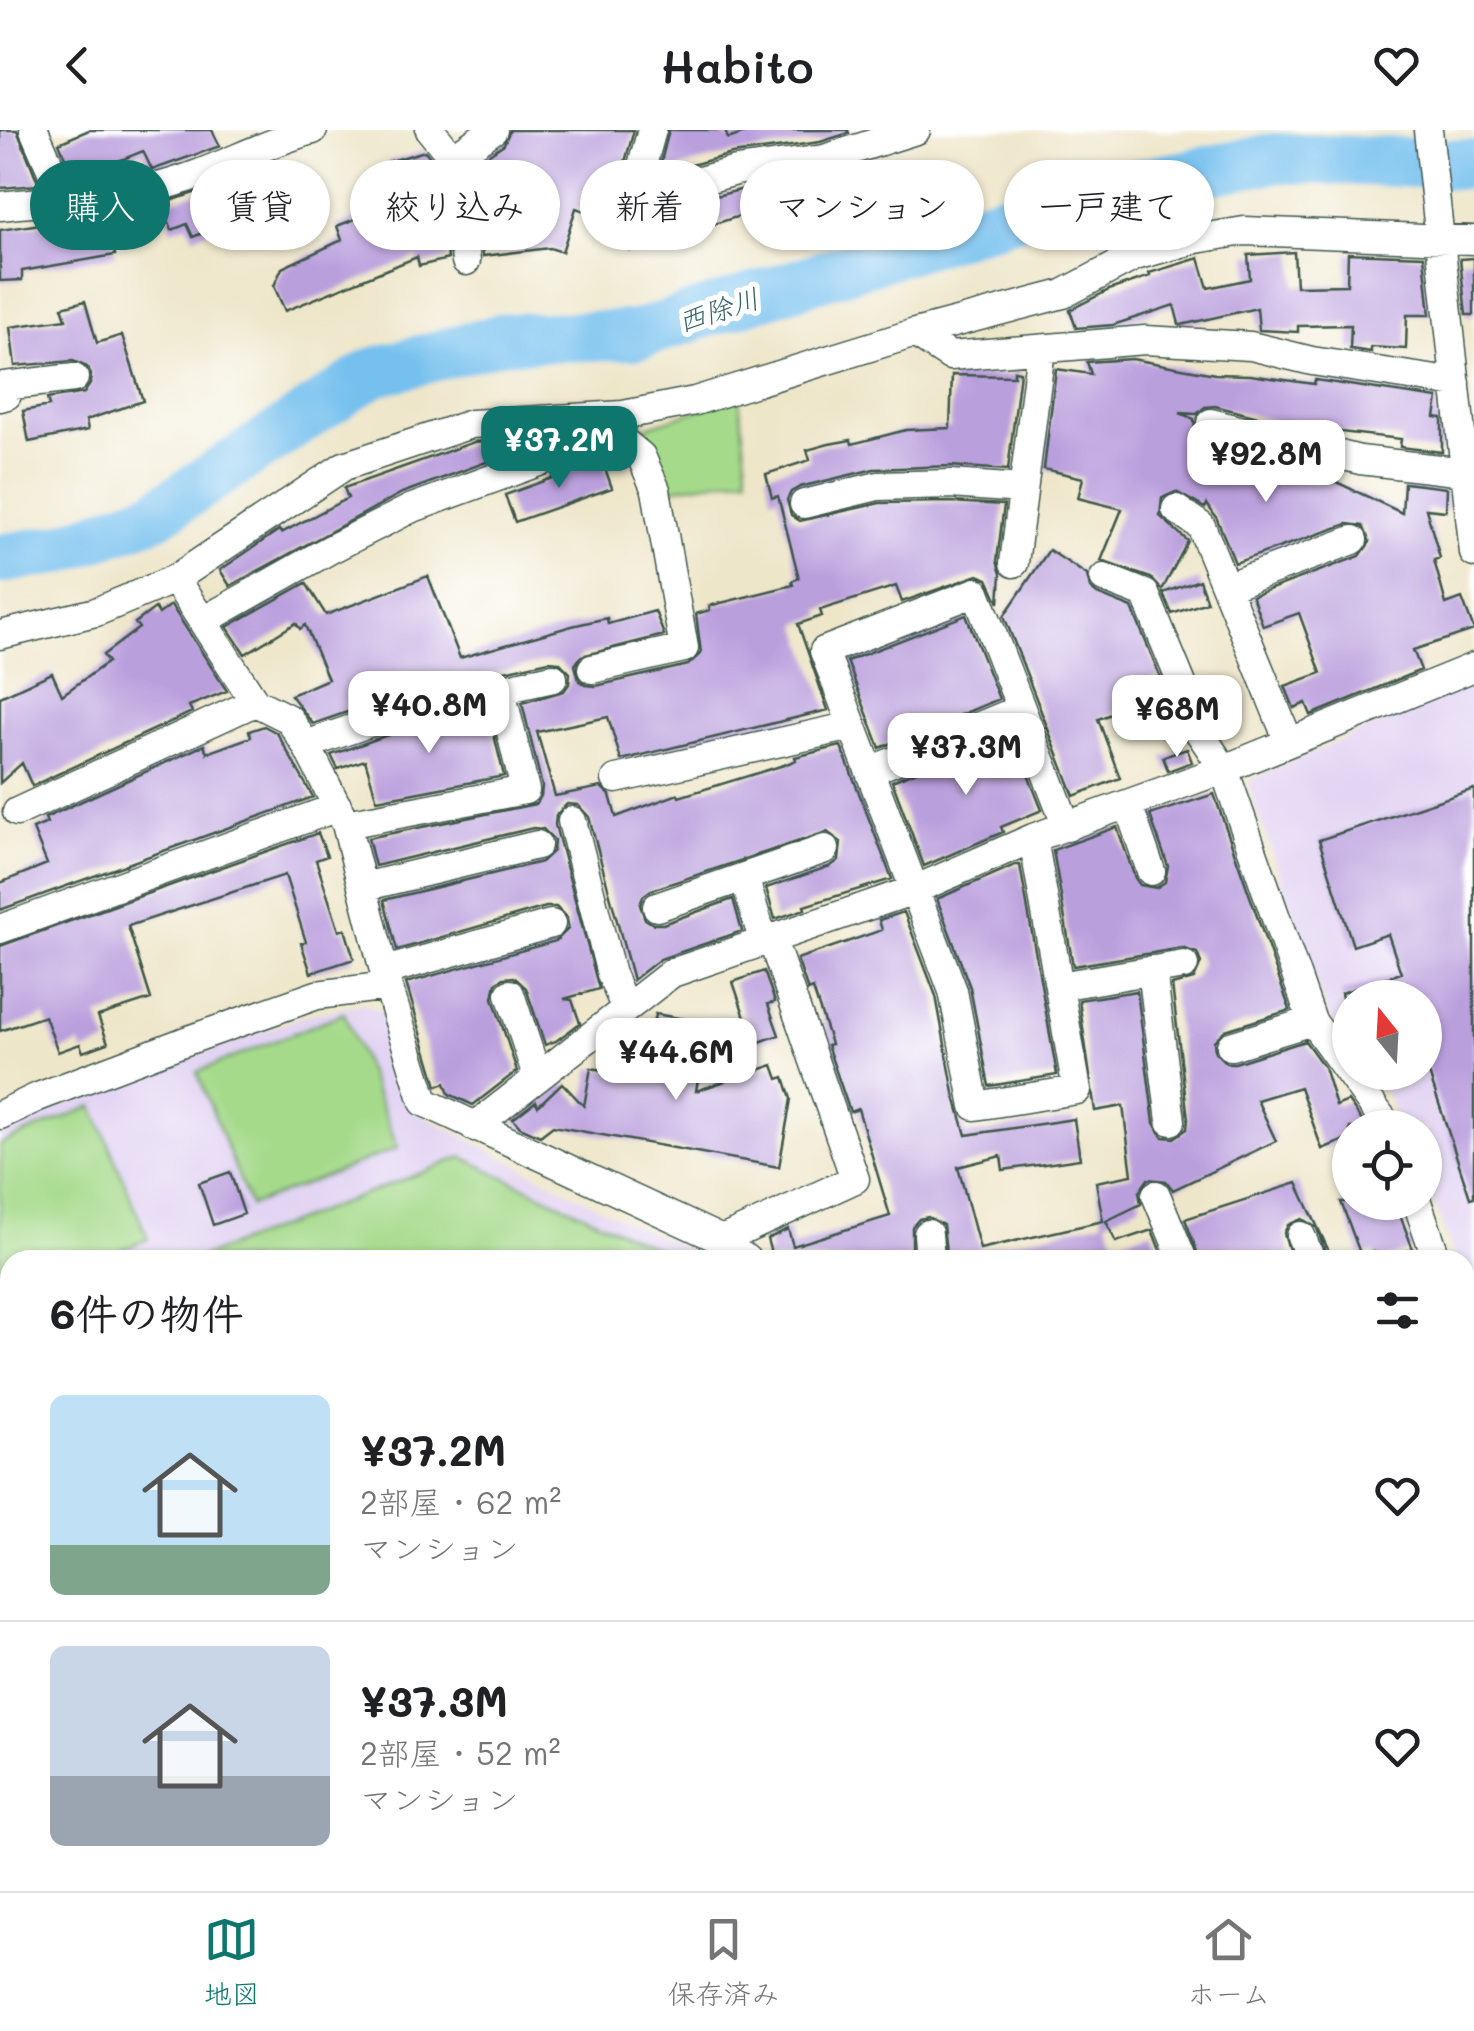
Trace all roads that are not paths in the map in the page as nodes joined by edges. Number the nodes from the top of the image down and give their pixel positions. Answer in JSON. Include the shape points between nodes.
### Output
{"nodes":[{"id":1,"x":34,"y":130,"type":"edge"},
{"id":2,"x":313,"y":130,"type":"edge"},
{"id":3,"x":430,"y":130,"type":"edge"},
{"id":4,"x":493,"y":130,"type":"edge"},
{"id":5,"x":652,"y":130,"type":"edge"},
{"id":6,"x":1428,"y":130,"type":"edge"},
{"id":7,"x":902,"y":132,"type":"edge"},
{"id":8,"x":453,"y":158,"type":"junction"},
{"id":9,"x":47,"y":160,"type":"edge"},
{"id":10,"x":644,"y":160,"type":"edge"},
{"id":11,"x":720,"y":175,"type":"edge"},
{"id":12,"x":170,"y":182,"type":"edge"},
{"id":13,"x":30,"y":203,"type":"edge"},
{"id":14,"x":0,"y":206,"type":"edge"},
{"id":15,"x":1440,"y":239,"type":"junction"},
{"id":16,"x":1474,"y":240,"type":"edge"},
{"id":17,"x":466,"y":261,"type":"dead end"},
{"id":18,"x":915,"y":332,"type":"junction"},
{"id":19,"x":1041,"y":349,"type":"junction"},
{"id":20,"x":74,"y":378,"type":"dead end"},
{"id":21,"x":1456,"y":382,"type":"junction"},
{"id":22,"x":0,"y":396,"type":"edge"},
{"id":23,"x":1211,"y":423,"type":"dead end"},
{"id":24,"x":620,"y":426,"type":"junction"},
{"id":25,"x":1465,"y":472,"type":"junction"},
{"id":26,"x":1023,"y":489,"type":"junction"},
{"id":27,"x":804,"y":504,"type":"dead end"},
{"id":28,"x":1176,"y":509,"type":"dead end"},
{"id":29,"x":1353,"y":540,"type":"dead end"},
{"id":30,"x":1474,"y":553,"type":"edge"},
{"id":31,"x":1014,"y":563,"type":"dead end"},
{"id":32,"x":1104,"y":578,"type":"dead end"},
{"id":33,"x":175,"y":579,"type":"junction"},
{"id":34,"x":1226,"y":588,"type":"junction"},
{"id":35,"x":203,"y":621,"type":"junction"},
{"id":36,"x":0,"y":635,"type":"edge"},
{"id":37,"x":1474,"y":667,"type":"edge"},
{"id":38,"x":592,"y":669,"type":"dead end"},
{"id":39,"x":553,"y":678,"type":"dead end"},
{"id":40,"x":501,"y":691,"type":"junction"},
{"id":41,"x":255,"y":702,"type":"junction"},
{"id":42,"x":1021,"y":708,"type":"junction"},
{"id":43,"x":852,"y":726,"type":"junction"},
{"id":44,"x":1289,"y":742,"type":"junction"},
{"id":45,"x":306,"y":744,"type":"junction"},
{"id":46,"x":1224,"y":770,"type":"junction"},
{"id":47,"x":870,"y":771,"type":"junction"},
{"id":48,"x":616,"y":779,"type":"dead end"},
{"id":49,"x":1128,"y":804,"type":"junction"},
{"id":50,"x":16,"y":812,"type":"dead end"},
{"id":51,"x":342,"y":816,"type":"junction"},
{"id":52,"x":572,"y":821,"type":"dead end"},
{"id":53,"x":1066,"y":827,"type":"junction"},
{"id":54,"x":1033,"y":838,"type":"junction"},
{"id":55,"x":537,"y":845,"type":"dead end"},
{"id":56,"x":825,"y":849,"type":"dead end"},
{"id":57,"x":1151,"y":871,"type":"dead end"},
{"id":58,"x":744,"y":877,"type":"junction"},
{"id":59,"x":363,"y":886,"type":"junction"},
{"id":60,"x":914,"y":890,"type":"junction"},
{"id":61,"x":657,"y":907,"type":"dead end"},
{"id":62,"x":551,"y":924,"type":"dead end"},
{"id":63,"x":0,"y":928,"type":"edge"},
{"id":64,"x":768,"y":941,"type":"junction"},
{"id":65,"x":1184,"y":965,"type":"dead end"},
{"id":66,"x":1152,"y":970,"type":"junction"},
{"id":67,"x":387,"y":978,"type":"junction"},
{"id":68,"x":1059,"y":986,"type":"junction"},
{"id":69,"x":510,"y":994,"type":"dead end"},
{"id":70,"x":625,"y":1007,"type":"junction"},
{"id":71,"x":1312,"y":1021,"type":"junction"},
{"id":72,"x":1231,"y":1046,"type":"dead end"},
{"id":73,"x":537,"y":1076,"type":"junction"},
{"id":74,"x":1376,"y":1110,"type":"edge"},
{"id":75,"x":0,"y":1115,"type":"edge"},
{"id":76,"x":1171,"y":1121,"type":"dead end"},
{"id":77,"x":474,"y":1127,"type":"junction"},
{"id":78,"x":1156,"y":1195,"type":"dead end"},
{"id":79,"x":1424,"y":1220,"type":"edge"},
{"id":80,"x":722,"y":1240,"type":"junction"},
{"id":81,"x":734,"y":1250,"type":"edge"},
{"id":82,"x":1180,"y":1250,"type":"edge"},
{"id":83,"x":1434,"y":1250,"type":"edge"}],
"edges":[{"from":1,"to":9,"type":"street"},
{"from":2,"to":12,"type":"street"},
{"from":3,"to":8,"type":"street"},
{"from":4,"to":8,"type":"street"},
{"from":5,"to":10,"type":"street"},
{"from":6,"to":15,"type":"street"},
{"from":7,"to":11,"type":"street","via":[[824,159]]},
{"from":8,"to":17,"type":"street"},
{"from":13,"to":14,"type":"street"},
{"from":15,"to":16,"type":"street"},
{"from":15,"to":18,"type":"street","via":[[1244,232],[1196,239],[1135,256],[1063,294]]},
{"from":15,"to":21,"type":"street"},
{"from":18,"to":19,"type":"street","via":[[950,356]]},
{"from":18,"to":24,"type":"street"},
{"from":19,"to":21,"type":"street","via":[[1145,340],[1251,346]]},
{"from":19,"to":26,"type":"street"},
{"from":20,"to":22,"type":"street","via":[[4,386],[8,396]]},
{"from":21,"to":25,"type":"street"},
{"from":23,"to":25,"type":"street","via":[[1360,460]]},
{"from":24,"to":33,"type":"street","via":[[471,424],[394,447],[344,466]]},
{"from":24,"to":35,"type":"street","via":[[410,510]]},
{"from":24,"to":38,"type":"street","via":[[656,490],[684,648]]},
{"from":25,"to":30,"type":"street"},
{"from":26,"to":27,"type":"street","via":[[878,486]]},
{"from":26,"to":31,"type":"street"},
{"from":28,"to":34,"type":"street","via":[[1201,526]]},
{"from":29,"to":34,"type":"street"},
{"from":32,"to":46,"type":"street","via":[[1145,594],[1182,684],[1179,702]]},
{"from":33,"to":35,"type":"street"},
{"from":33,"to":36,"type":"street","via":[[96,612]]},
{"from":34,"to":44,"type":"street"},
{"from":35,"to":41,"type":"street"},
{"from":37,"to":44,"type":"street"},
{"from":39,"to":40,"type":"street"},
{"from":40,"to":45,"type":"street","via":[[400,712]]},
{"from":40,"to":51,"type":"street","via":[[525,790]]},
{"from":41,"to":45,"type":"street","via":[[289,719]]},
{"from":41,"to":50,"type":"street"},
{"from":42,"to":43,"type":"street","via":[[976,592],[824,651]]},
{"from":42,"to":47,"type":"street"},
{"from":42,"to":53,"type":"street"},
{"from":43,"to":47,"type":"street"},
{"from":43,"to":48,"type":"street"},
{"from":44,"to":46,"type":"street"},
{"from":45,"to":51,"type":"street"},
{"from":46,"to":49,"type":"street"},
{"from":46,"to":71,"type":"street"},
{"from":47,"to":60,"type":"street"},
{"from":49,"to":53,"type":"street"},
{"from":49,"to":57,"type":"street"},
{"from":51,"to":59,"type":"street"},
{"from":51,"to":63,"type":"street"},
{"from":52,"to":70,"type":"street"},
{"from":53,"to":54,"type":"street"},
{"from":54,"to":60,"type":"street"},
{"from":54,"to":68,"type":"street"},
{"from":55,"to":59,"type":"street"},
{"from":56,"to":58,"type":"street"},
{"from":58,"to":61,"type":"street"},
{"from":58,"to":64,"type":"street"},
{"from":59,"to":67,"type":"street"},
{"from":60,"to":64,"type":"street"},
{"from":60,"to":68,"type":"street","via":[[953,990],[975,1106],[1078,1090]]},
{"from":62,"to":67,"type":"street"},
{"from":64,"to":70,"type":"street","via":[[672,973]]},
{"from":64,"to":80,"type":"street","via":[[855,1180]]},
{"from":65,"to":66,"type":"street"},
{"from":66,"to":68,"type":"street"},
{"from":66,"to":76,"type":"street"},
{"from":67,"to":75,"type":"street","via":[[165,1048]]},
{"from":67,"to":77,"type":"street","via":[[424,1102]]},
{"from":69,"to":73,"type":"street"},
{"from":70,"to":73,"type":"street"},
{"from":71,"to":72,"type":"street"},
{"from":71,"to":74,"type":"street"},
{"from":73,"to":77,"type":"street"},
{"from":77,"to":80,"type":"street"},
{"from":78,"to":82,"type":"street"},
{"from":79,"to":83,"type":"street"},
{"from":80,"to":81,"type":"street"}]}
